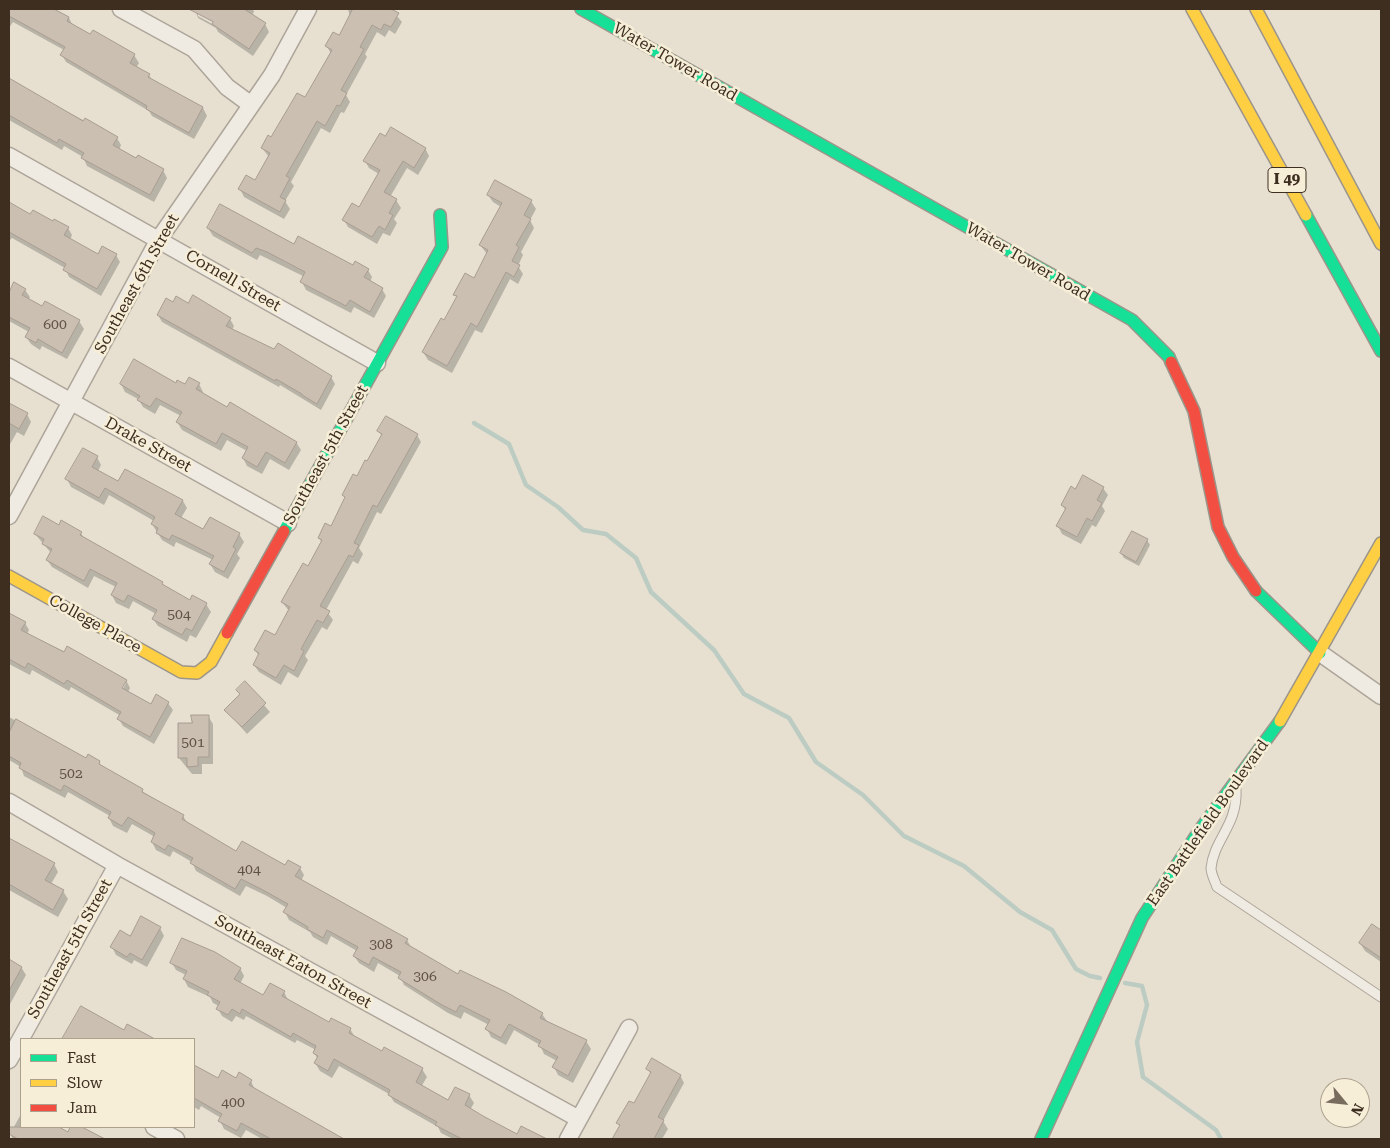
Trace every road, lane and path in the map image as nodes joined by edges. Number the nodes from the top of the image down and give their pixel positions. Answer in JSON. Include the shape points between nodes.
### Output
{"nodes":[{"id":1,"x":121,"y":9,"type":"edge"},
{"id":2,"x":308,"y":9,"type":"edge"},
{"id":3,"x":581,"y":9,"type":"edge"},
{"id":4,"x":1192,"y":9,"type":"edge"},
{"id":5,"x":1256,"y":9,"type":"edge"},
{"id":6,"x":250,"y":104,"type":"junction"},
{"id":7,"x":9,"y":156,"type":"edge"},
{"id":8,"x":440,"y":215,"type":"dead end"},
{"id":9,"x":159,"y":239,"type":"junction"},
{"id":10,"x":1381,"y":244,"type":"edge"},
{"id":11,"x":1381,"y":351,"type":"edge"},
{"id":12,"x":377,"y":363,"type":"junction"},
{"id":13,"x":9,"y":367,"type":"edge"},
{"id":14,"x":72,"y":402,"type":"junction"},
{"id":15,"x":9,"y":516,"type":"edge"},
{"id":16,"x":288,"y":523,"type":"junction"},
{"id":17,"x":1381,"y":543,"type":"edge"},
{"id":18,"x":9,"y":576,"type":"edge"},
{"id":19,"x":1320,"y":653,"type":"junction"},
{"id":20,"x":181,"y":672,"type":"joint"},
{"id":21,"x":1381,"y":696,"type":"edge"},
{"id":22,"x":1236,"y":784,"type":"junction"},
{"id":23,"x":9,"y":802,"type":"edge"},
{"id":24,"x":117,"y":865,"type":"junction"},
{"id":25,"x":1381,"y":997,"type":"edge"},
{"id":26,"x":629,"y":1028,"type":"dead end"},
{"id":27,"x":21,"y":1038,"type":"edge"},
{"id":28,"x":20,"y":1039,"type":"edge"},
{"id":29,"x":13,"y":1052,"type":"edge"},
{"id":30,"x":579,"y":1120,"type":"junction"},
{"id":31,"x":156,"y":1128,"type":"edge"},
{"id":32,"x":176,"y":1139,"type":"edge"},
{"id":33,"x":568,"y":1139,"type":"edge"},
{"id":34,"x":1040,"y":1139,"type":"edge"}],
"edges":[{"from":1,"to":6,"type":"street","via":[[194,50],[227,87]]},
{"from":2,"to":6,"type":"street","name":"Southeast 6th Street","via":[[272,75]]},
{"from":3,"to":19,"type":"main road","name":"Water Tower Road","via":[[1132,320],[1169,357],[1194,411],[1218,527],[1233,557],[1254,590]]},
{"from":4,"to":11,"type":"main road","number":"I 49"},
{"from":5,"to":10,"type":"main road"},
{"from":6,"to":9,"type":"street","name":"Southeast 6th Street"},
{"from":7,"to":9,"type":"street","name":"Cornell Street"},
{"from":8,"to":12,"type":"main road","name":"Southeast 5th Street","via":[[442,247]]},
{"from":9,"to":12,"type":"street","name":"Cornell Street"},
{"from":9,"to":14,"type":"street","name":"Southeast 6th Street"},
{"from":12,"to":16,"type":"main road","name":"Southeast 5th Street"},
{"from":13,"to":14,"type":"street","name":"Drake Street"},
{"from":14,"to":15,"type":"street","name":"Southeast 6th Street"},
{"from":14,"to":16,"type":"street","name":"Drake Street"},
{"from":16,"to":20,"type":"main road","name":"Southeast 5th Street","via":[[211,662],[196,673]]},
{"from":17,"to":19,"type":"main road","name":"East Battlefield Boulevard"},
{"from":18,"to":20,"type":"main road","name":"College Place"},
{"from":19,"to":21,"type":"street"},
{"from":19,"to":22,"type":"main road","name":"East Battlefield Boulevard","via":[[1279,722]]},
{"from":22,"to":25,"type":"lane","via":[[1231,824],[1214,856],[1211,870],[1217,886]]},
{"from":22,"to":34,"type":"main road","name":"East Battlefield Boulevard","via":[[1199,831],[1142,918]]},
{"from":23,"to":24,"type":"street","name":"Southeast Eaton Street"},
{"from":24,"to":27,"type":"street","name":"Southeast 5th Street"},
{"from":24,"to":30,"type":"street","name":"Southeast Eaton Street"},
{"from":26,"to":30,"type":"street"},
{"from":28,"to":29,"type":"street","name":"Southeast 5th Street"},
{"from":30,"to":33,"type":"street"},
{"from":31,"to":32,"type":"street"}]}
